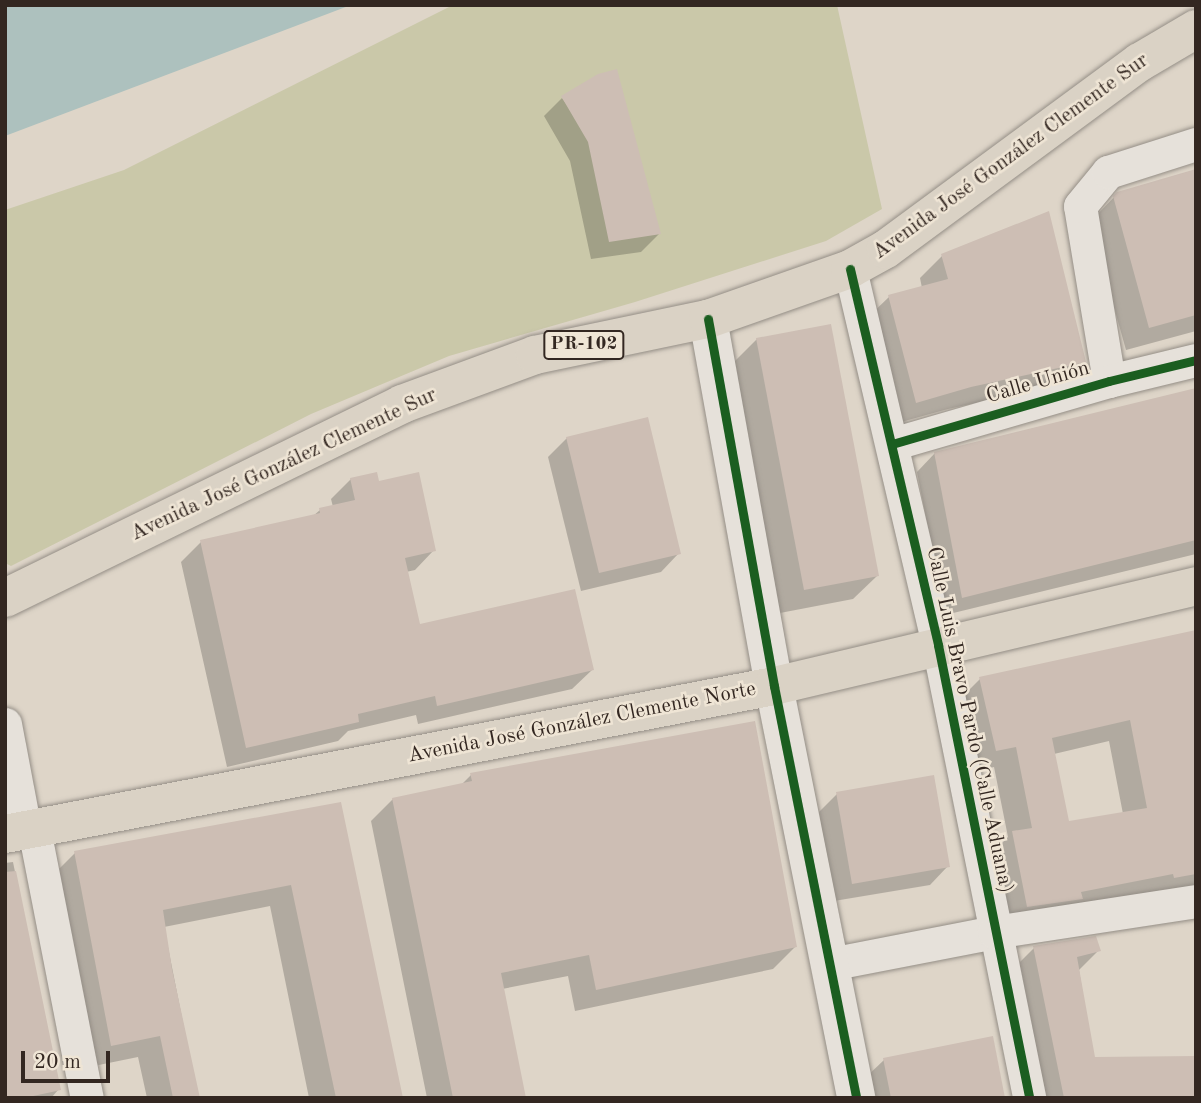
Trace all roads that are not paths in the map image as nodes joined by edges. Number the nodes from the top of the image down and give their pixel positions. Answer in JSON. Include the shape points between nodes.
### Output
{"nodes":[{"id":1,"x":1196,"y":29,"type":"edge"},
{"id":2,"x":1196,"y":144,"type":"edge"},
{"id":3,"x":850,"y":269,"type":"junction"},
{"id":4,"x":708,"y":319,"type":"junction"},
{"id":5,"x":1196,"y":360,"type":"edge"},
{"id":6,"x":1109,"y":381,"type":"junction"},
{"id":7,"x":892,"y":444,"type":"junction"},
{"id":8,"x":1196,"y":586,"type":"edge"},
{"id":9,"x":5,"y":598,"type":"edge"},
{"id":10,"x":938,"y":645,"type":"junction"},
{"id":11,"x":774,"y":686,"type":"junction"},
{"id":12,"x":5,"y":723,"type":"edge"},
{"id":13,"x":21,"y":831,"type":"edge"},
{"id":14,"x":1196,"y":901,"type":"edge"},
{"id":15,"x":993,"y":932,"type":"junction"},
{"id":16,"x":830,"y":964,"type":"junction"},
{"id":17,"x":86,"y":1098,"type":"edge"},
{"id":18,"x":856,"y":1098,"type":"edge"},
{"id":19,"x":1029,"y":1098,"type":"edge"}],
"edges":[{"from":1,"to":3,"type":"main road","name":"Avenida José González Clemente Sur","number":"PR-102","via":[[1140,62],[886,249]]},
{"from":2,"to":6,"type":"street","via":[[1108,172],[1080,206]]},
{"from":3,"to":4,"type":"main road","name":"Avenida José González Clemente Sur","number":"PR-102"},
{"from":3,"to":7,"type":"street","name":"Calle Luis Bravo Pardo (Calle Aduana)"},
{"from":4,"to":9,"type":"main road","name":"Avenida José González Clemente Sur","number":"PR-102","via":[[535,355],[402,404]]},
{"from":4,"to":11,"type":"street"},
{"from":5,"to":6,"type":"street","name":"Calle Unión"},
{"from":6,"to":7,"type":"street","name":"Calle Unión"},
{"from":7,"to":10,"type":"street","name":"Calle Luis Bravo Pardo (Calle Aduana)"},
{"from":8,"to":10,"type":"main road","name":"Avenida José González Clemente Norte"},
{"from":10,"to":11,"type":"main road","name":"Avenida José González Clemente Norte"},
{"from":10,"to":15,"type":"street","name":"Calle Luis Bravo Pardo (Calle Aduana)"},
{"from":11,"to":13,"type":"main road","name":"Avenida José González Clemente Norte"},
{"from":11,"to":16,"type":"street"},
{"from":12,"to":13,"type":"street"},
{"from":13,"to":17,"type":"street"},
{"from":14,"to":15,"type":"street"},
{"from":15,"to":16,"type":"street"},
{"from":15,"to":19,"type":"street","name":"Calle Luis Bravo Pardo (Calle Aduana)"},
{"from":16,"to":18,"type":"street"}]}
